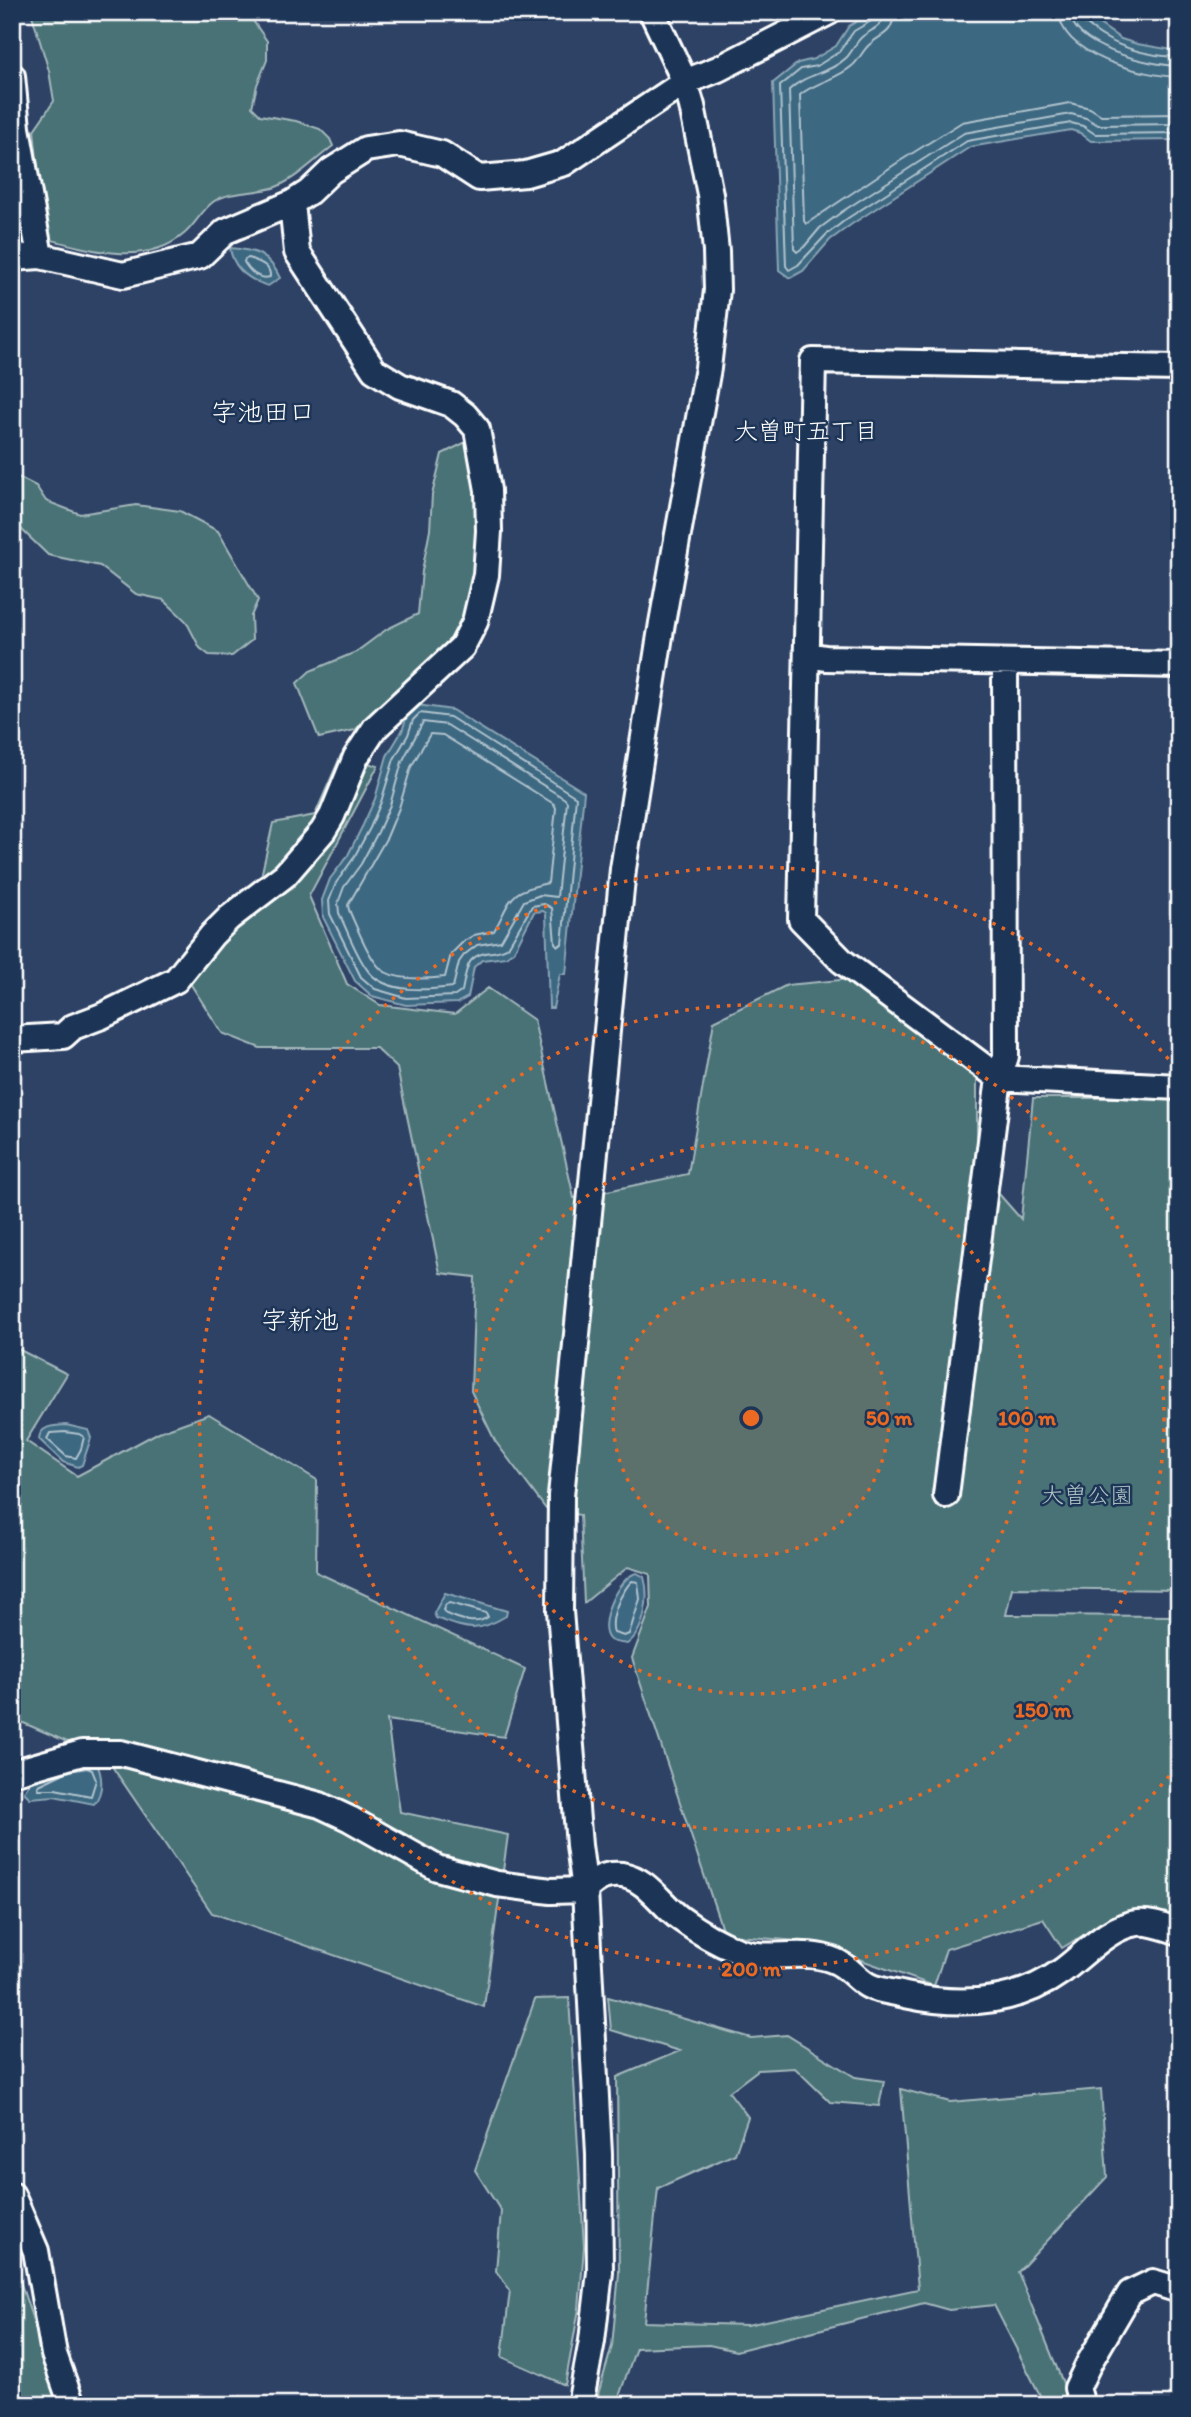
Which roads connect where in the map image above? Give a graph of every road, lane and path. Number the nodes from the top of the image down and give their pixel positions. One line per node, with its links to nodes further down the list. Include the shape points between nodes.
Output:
1 (652, 12): 4 (street)
2 (829, 12): 4 (street)
3 (12, 76): 6 (street)
4 (685, 82): 5 (street, via 564,163 526,174 480,178 442,154 399,144 366,149); 17 (street, via 710,194 717,290 708,368 623,869 561,1496 560,1612)
5 (292, 203): 6 (street, via 226,231 200,256 123,275); 12 (street, via 298,252 373,370 400,386 451,404 477,429 488,490 489,531 486,575 475,622 462,647 374,728 318,838 285,875 212,935 176,980 73,1027 63,1036)
6 (40, 256): 7 (street)
7 (12, 258)
8 (1179, 368): 9 (street, via 813,361)
9 (807, 655): 10 (street); 13 (street, via 801,919 842,961)
10 (1005, 663): 11 (street); 13 (street, via 1006,1056)
11 (1179, 665)
12 (12, 1039)
13 (999, 1079): 14 (street); 15 (street)
14 (1179, 1087)
15 (946, 1495)
16 (12, 1773): 17 (street, via 82,1753 121,1753 320,1805 437,1868 496,1884)
17 (585, 1890): 18 (street, via 596,1879 624,1875 643,1884 680,1918 737,1951 798,1953 836,1961 869,1986 933,2001 986,2002 1034,1987 1119,1929 1138,1923); 22 (street, via 600,2261)
18 (1179, 1932)
19 (12, 2195): 21 (street, via 36,2251 54,2354)
20 (1179, 2290): 23 (street, via 1153,2282 1130,2293 1077,2388)
21 (72, 2405)
22 (580, 2405)
23 (1082, 2405)

